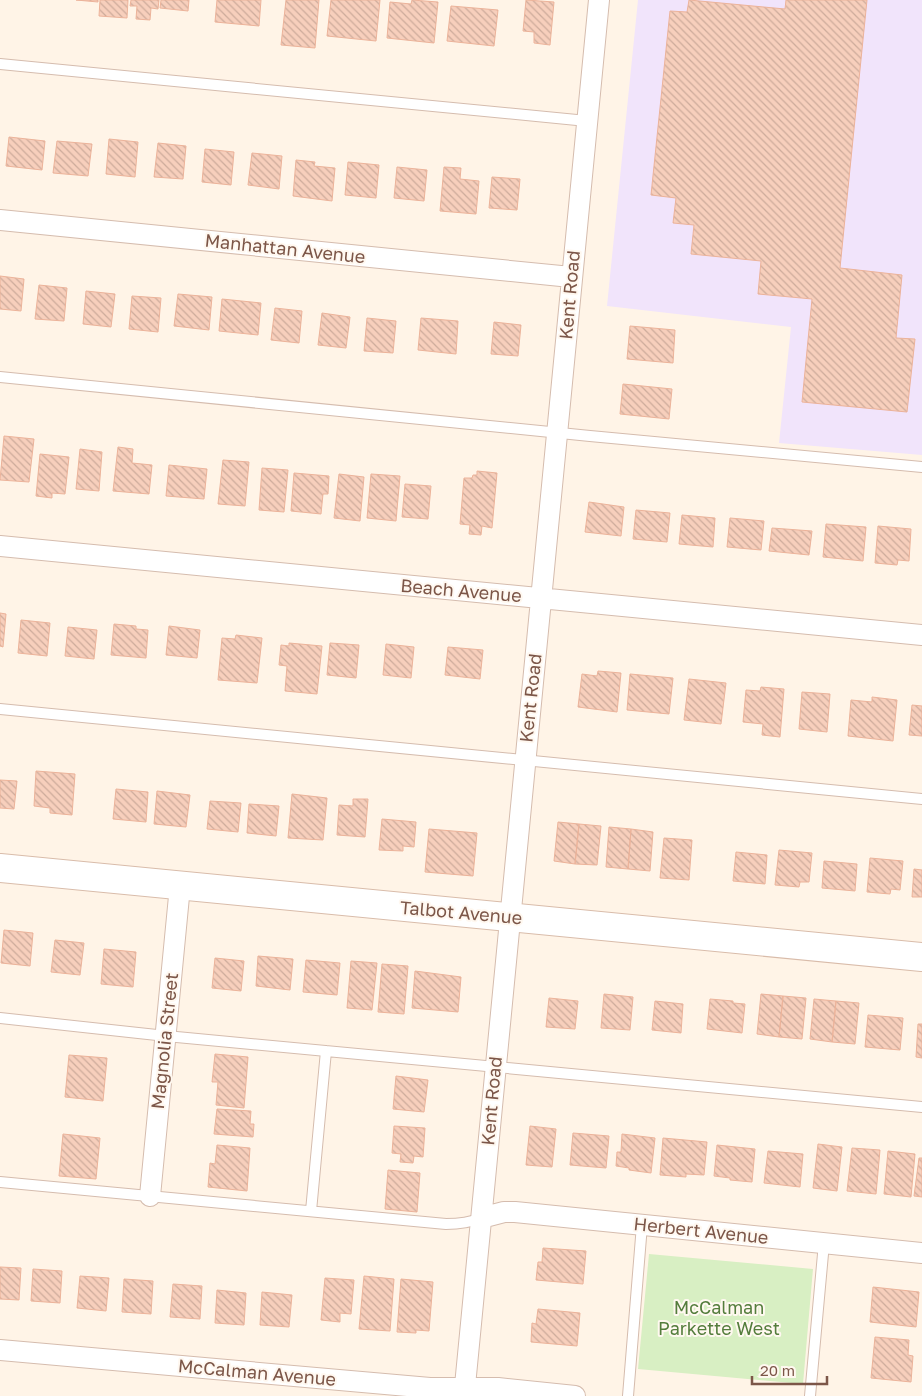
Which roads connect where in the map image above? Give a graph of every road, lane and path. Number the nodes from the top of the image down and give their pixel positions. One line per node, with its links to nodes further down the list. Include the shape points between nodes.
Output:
1 (599, 0): 3 (street, Kent Road)
2 (0, 64): 3 (lane)
3 (587, 121): 5 (street, Kent Road)
4 (0, 220): 5 (street, Manhattan Avenue)
5 (571, 277): 7 (street, Kent Road)
6 (0, 378): 7 (lane)
7 (558, 433): 8 (lane); 10 (street, Kent Road)
8 (922, 467)
9 (0, 546): 10 (street, Beach Avenue)
10 (541, 598): 11 (street, Beach Avenue); 13 (street, Kent Road)
11 (922, 635)
12 (0, 709): 13 (lane)
13 (525, 761): 14 (lane); 17 (street, Kent Road)
14 (922, 799)
15 (0, 868): 16 (street, Talbot Avenue)
16 (180, 886): 17 (street, Talbot Avenue); 20 (street, Magnolia Street)
17 (510, 917): 18 (street, Talbot Avenue); 22 (street, Kent Road)
18 (922, 957)
19 (0, 1018): 20 (lane)
20 (166, 1036): 21 (lane); 25 (street, Magnolia Street)
21 (326, 1051): 22 (lane); 26 (lane)
22 (496, 1066): 23 (lane); 27 (street, Kent Road)
23 (922, 1107)
24 (0, 1182): 25 (lane)
25 (150, 1196): 26 (lane)
26 (311, 1212): 27 (lane, via 458,1224)
27 (481, 1218): 28 (street, Herbert Avenue, via 515,1212); 32 (street, Kent Road)
28 (642, 1225): 29 (street, Herbert Avenue); 34 (lane)
29 (824, 1243): 30 (street, Herbert Avenue); 35 (lane)
30 (922, 1253)
31 (0, 1350): 32 (street, McCalman Avenue)
32 (464, 1392): 33 (street, McCalman Avenue, via 498,1388)
33 (575, 1396)
34 (628, 1396)
35 (810, 1396)

